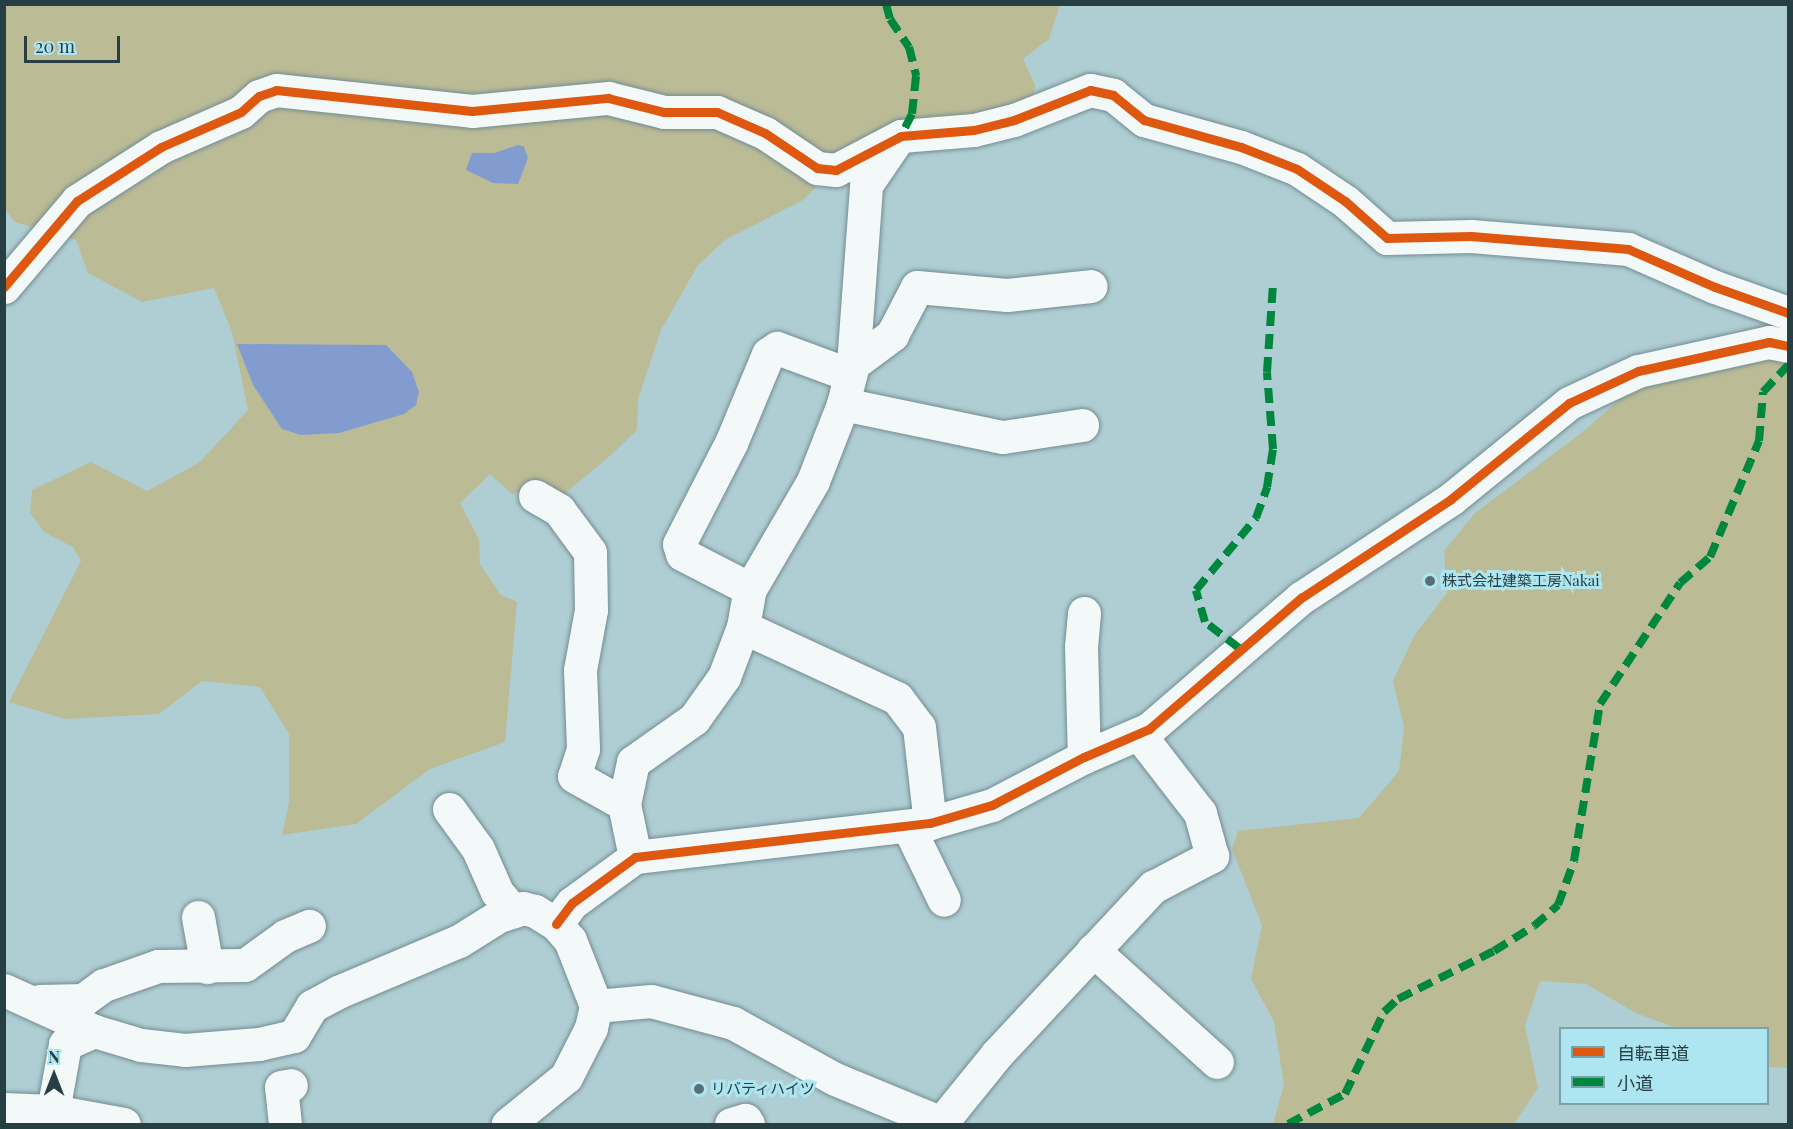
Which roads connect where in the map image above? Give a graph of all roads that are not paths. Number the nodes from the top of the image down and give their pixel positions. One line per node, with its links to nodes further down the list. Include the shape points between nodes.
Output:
1 (901, 136): 3 (street, via 836,170 817,168 765,134 717,112 664,112 608,98 472,111 276,90 260,96 240,112 161,147 77,201); 4 (street, via 974,130 1014,120 1090,90 1113,95 1144,120 1241,147 1297,169 1345,201 1387,237 1471,236 1628,249); 6 (street, via 866,185)
2 (1091, 286): 6 (street, via 1007,295 917,287 892,335)
3 (4, 287)
4 (1788, 313)
5 (1788, 346): 12 (street, via 1769,342 1648,368 1602,385 1569,404 1451,499 1301,598)
6 (849, 381): 7 (street, via 1003,436); 9 (street, via 813,481); 9 (street, via 777,348 768,354 732,443 679,544 682,554)
7 (1082, 425)
8 (535, 496): 14 (street, via 559,510 590,552 591,610 580,670 583,749 574,776)
9 (750, 589): 11 (street)
10 (1084, 613): 13 (street)
11 (742, 627): 14 (street, via 724,677 694,719 633,762); 16 (street, via 897,698 919,727)
12 (1139, 734): 13 (street); 23 (street, via 1200,813 1212,856 1153,887)
13 (1084, 757): 16 (street, via 992,805)
14 (624, 804): 17 (street)
15 (448, 809): 19 (street, via 478,849 497,892)
16 (919, 825): 17 (street); 18 (street)
17 (635, 857): 21 (street, via 572,903)
18 (944, 900)
19 (513, 911): 21 (street, via 535,911); 27 (street, via 459,941 312,1006 294,1036 260,1044 185,1050 141,1045)
20 (198, 917): 24 (street)
21 (556, 924): 26 (street, via 570,940)
22 (309, 926): 24 (street, via 285,936 245,965)
23 (1093, 950): 28 (street); 33 (street, via 997,1054)
24 (207, 967): 25 (street, via 158,966 104,986 83,1000 62,1004)
25 (15, 995): 27 (street)
26 (596, 1006): 32 (street, via 591,1028); 33 (street, via 651,1002 733,1023)
27 (94, 1031): 31 (street, via 65,1044)
28 (1217, 1062)
29 (291, 1085): 35 (street, via 281,1087)
30 (4, 1109): 31 (street)
31 (53, 1111): 34 (street)
32 (543, 1114): 36 (street)
33 (923, 1121)
34 (124, 1125)
35 (285, 1125)
36 (508, 1125)
37 (731, 1125): 38 (street, via 745,1120)
38 (748, 1125)

